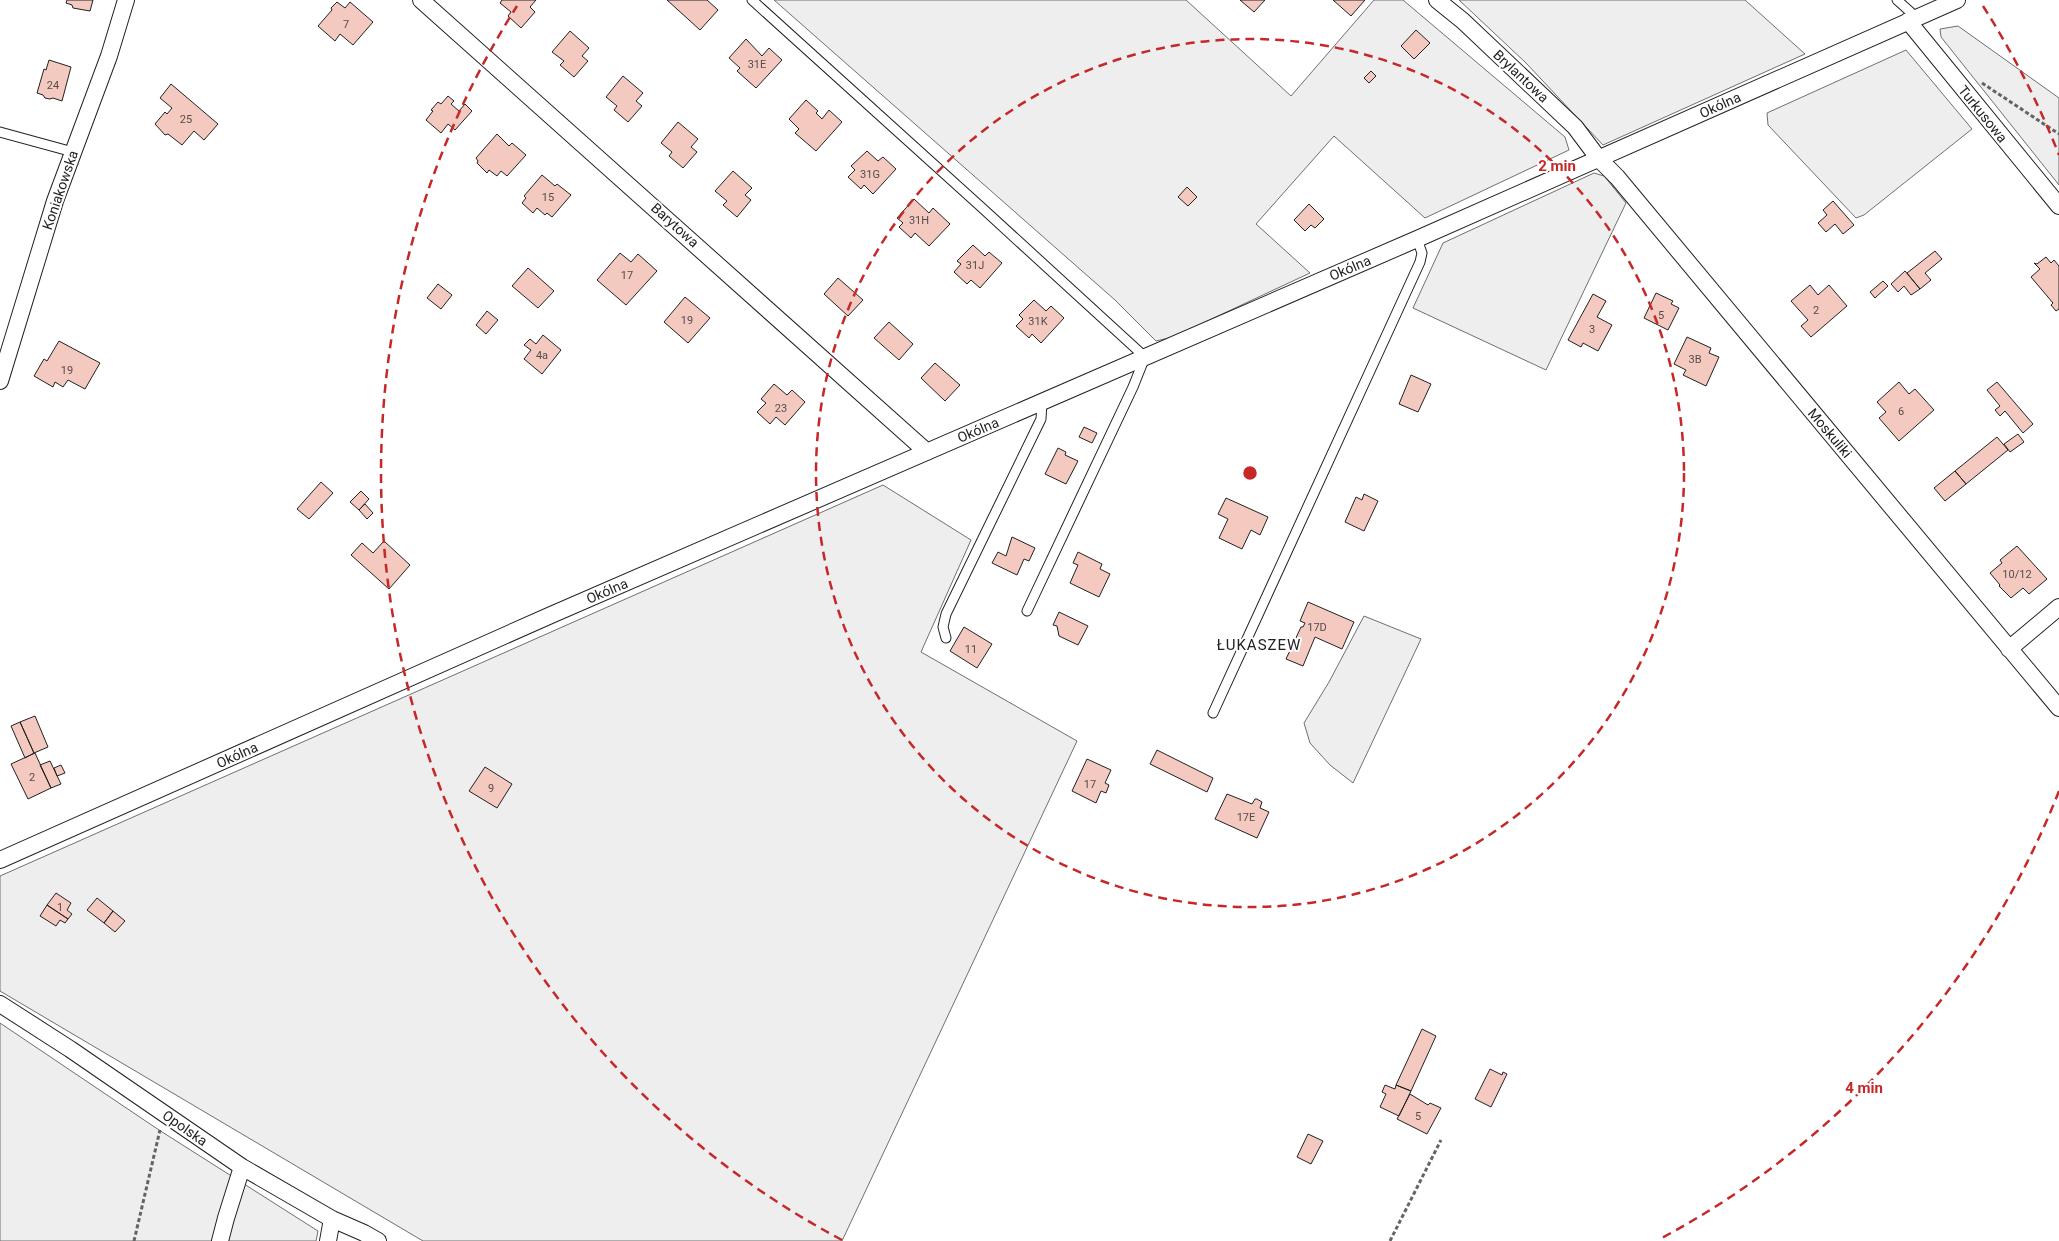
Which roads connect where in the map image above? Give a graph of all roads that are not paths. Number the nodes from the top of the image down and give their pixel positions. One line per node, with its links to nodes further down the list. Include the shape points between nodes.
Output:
1 (126, 0): 9 (street, Koniakowska)
2 (421, 0): 16 (street, Barytowa)
3 (752, 0): 13 (lane)
4 (1437, 0): 10 (street, Brylantowa, via 1575,127)
5 (1897, 0): 7 (lane)
6 (1957, 0): 7 (street, Okólna)
7 (1912, 19): 10 (street, Okólna); 11 (street, Turkusowa)
8 (0, 132): 9 (lane)
9 (73, 152): 14 (street, Koniakowska)
10 (1599, 159): 12 (street, Okólna); 20 (street, Moskuliki)
11 (2059, 206)
12 (1418, 239): 13 (street, Okólna); 22 (lane, via 1422,253 1420,262)
13 (1145, 357): 15 (street, Okólna); 18 (lane)
14 (0, 381)
15 (1042, 402): 16 (street, Okólna); 19 (lane, via 1042,420 946,614 943,627)
16 (928, 452): 23 (street, Okólna)
17 (2059, 607): 20 (street)
18 (1027, 611)
19 (946, 638)
20 (2009, 649): 21 (street, Moskuliki)
21 (2059, 708)
22 (1213, 713)
23 (0, 860)
24 (0, 1004): 25 (street, Opolska)
25 (242, 1167): 26 (street, Opolska); 27 (street)
26 (332, 1218): 28 (street); 29 (street, Opolska)
27 (220, 1241)
28 (328, 1241)
29 (378, 1241)

